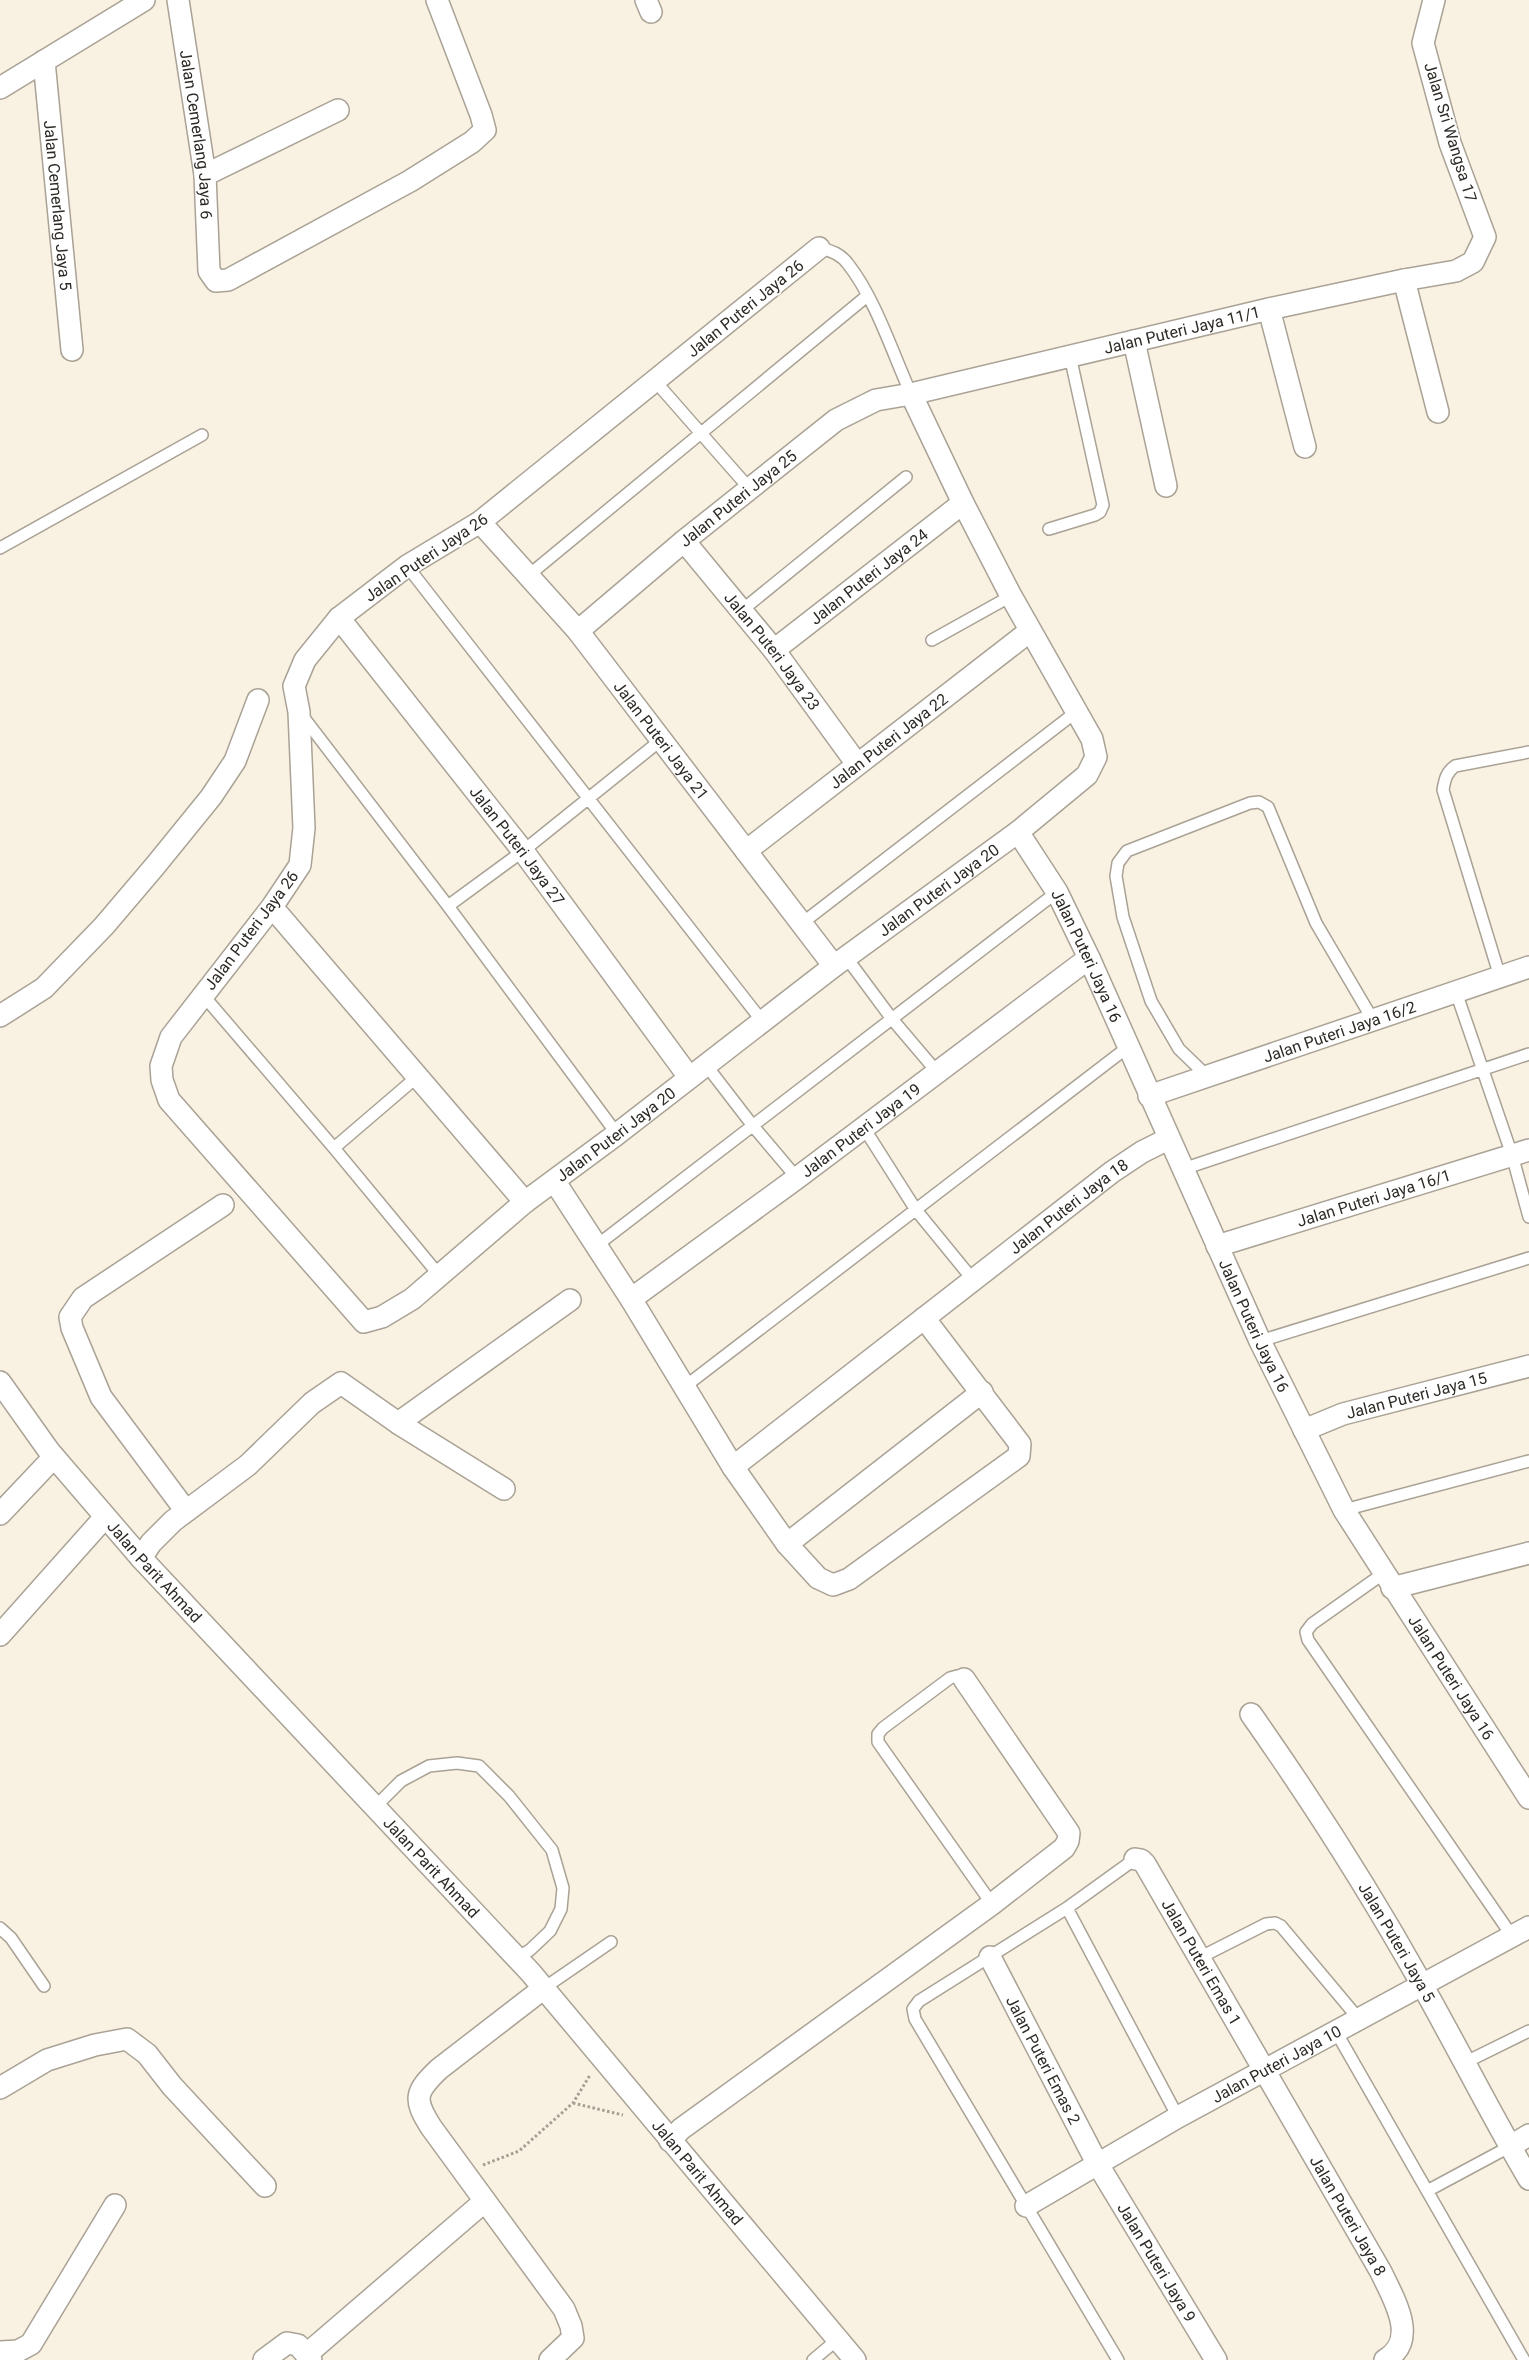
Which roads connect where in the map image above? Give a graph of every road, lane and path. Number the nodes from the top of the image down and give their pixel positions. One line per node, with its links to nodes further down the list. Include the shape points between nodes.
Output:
1 (144, 0): 5 (street)
2 (178, 0): 8 (street, Jalan Cemerlang Jaya 6)
3 (437, 0): 8 (street, Jalan Cemerlang Jaya 6, via 485,130 472,142 410,181 228,280 216,281 209,271)
4 (1434, 0): 10 (street, Jalan Sri Wangsa 17, via 1423,43 1450,143 1485,237)
5 (44, 61): 6 (street); 15 (street, Jalan Cemerlang Jaya 5)
6 (0, 88)
7 (338, 110): 8 (street)
8 (205, 176)
9 (818, 248): 12 (lane, via 832,250 848,263); 17 (street, Jalan Puteri Jaya 26)
10 (1464, 266): 11 (street, Jalan Puteri Jaya 11/1)
11 (1404, 280): 13 (street, Jalan Puteri Jaya 11/1); 19 (street)
12 (868, 296): 18 (lane); 20 (lane)
13 (1269, 309): 14 (street, Jalan Puteri Jaya 11/1); 22 (street)
14 (1134, 341): 16 (street, Jalan Puteri Jaya 11/1); 24 (street)
15 (72, 350)
16 (1070, 356): 18 (street, Jalan Puteri Jaya 11/1); 28 (lane, via 1103,505 1094,515)
17 (655, 381): 20 (lane); 27 (street, Jalan Puteri Jaya 26)
18 (911, 394): 25 (street, Jalan Puteri Jaya 25, via 876,400 836,420); 26 (street)
19 (1438, 412)
20 (702, 434): 25 (lane); 32 (lane)
21 (202, 435): 30 (lane)
22 (1305, 447)
23 (906, 477): 34 (lane)
24 (1166, 486)
25 (749, 488): 29 (street, Jalan Puteri Jaya 25)
26 (963, 503): 33 (street); 39 (street, Jalan Puteri Jaya 24)
27 (480, 522): 31 (street, Jalan Puteri Jaya 26); 32 (street, Jalan Puteri Jaya 21)
28 (1049, 529)
29 (684, 541): 34 (street, Jalan Puteri Jaya 23); 36 (street, Jalan Puteri Jaya 25)
30 (0, 548)
31 (407, 566): 35 (street, Jalan Puteri Jaya 26); 46 (lane)
32 (529, 575): 36 (street, Jalan Puteri Jaya 21)
33 (1011, 596): 37 (street); 38 (lane)
34 (741, 611): 39 (street, Jalan Puteri Jaya 23)
35 (339, 618): 41 (street, Jalan Puteri Jaya 26, via 305,660 294,686); 48 (street, Jalan Puteri Jaya 27)
36 (578, 631): 43 (street, Jalan Puteri Jaya 21)
37 (1030, 631): 42 (street); 45 (street, Jalan Puteri Jaya 22)
38 (932, 640)
39 (774, 650): 45 (street, Jalan Puteri Jaya 23)
40 (258, 700): 60 (street, via 235,761 211,797 155,866 104,926 44,988)
41 (299, 712): 51 (lane); 52 (street, Jalan Puteri Jaya 26, via 304,828 300,865)
42 (1076, 712): 47 (street, Jalan Puteri Jaya 20, via 1092,739 1096,757 1086,775); 53 (lane)
43 (661, 740): 46 (lane); 49 (street, Jalan Puteri Jaya 21)
44 (1529, 752): 57 (lane, via 1455,766 1444,779 1443,790)
45 (857, 764): 49 (street, Jalan Puteri Jaya 22)
46 (589, 798): 48 (lane); 63 (lane)
47 (1018, 832): 50 (street, Jalan Puteri Jaya 16); 55 (street, Jalan Puteri Jaya 20)
48 (523, 851): 51 (lane); 67 (street, Jalan Puteri Jaya 27)
49 (746, 851): 53 (street, Jalan Puteri Jaya 21)
50 (1057, 892): 54 (street, Jalan Puteri Jaya 16); 61 (lane)
51 (448, 906): 75 (lane)
52 (272, 907): 59 (street, Jalan Puteri Jaya 26); 70 (street)
53 (801, 924): 55 (street, Jalan Puteri Jaya 21)
54 (1089, 958): 64 (street, Jalan Puteri Jaya 16); 68 (street, Jalan Puteri Jaya 19)
55 (840, 962): 61 (lane); 63 (street, Jalan Puteri Jaya 20)
56 (1529, 967): 57 (street, Jalan Puteri Jaya 16/2)
57 (1500, 977): 58 (street, Jalan Puteri Jaya 16/2)
58 (1456, 992): 62 (street, Jalan Puteri Jaya 16/2); 66 (lane)
59 (203, 995): 72 (street, Jalan Puteri Jaya 26, via 171,1038 166,1052 162,1080); 77 (lane)
60 (0, 1016)
61 (892, 1019): 68 (lane); 73 (lane)
62 (1372, 1020): 69 (street, Jalan Puteri Jaya 16/2); 69 (lane, via 1316,923 1268,807 1259,802 1250,803 1127,851 1118,863 1116,876 1123,917 1151,1001 1180,1048)
63 (762, 1021): 67 (street, Jalan Puteri Jaya 20)
64 (1128, 1047): 71 (street, Jalan Puteri Jaya 16); 84 (lane)
65 (1529, 1054): 66 (lane)
66 (1482, 1069): 78 (lane); 79 (lane)
67 (698, 1071): 73 (lane); 75 (street, Jalan Puteri Jaya 20)
68 (937, 1072): 74 (street, Jalan Puteri Jaya 19)
69 (1206, 1075): 71 (street, Jalan Puteri Jaya 16/2)
70 (418, 1076): 77 (lane); 82 (street)
71 (1149, 1096): 76 (street, Jalan Puteri Jaya 16)
72 (169, 1100): 89 (street, Jalan Puteri Jaya 20, via 364,1322 382,1317 405,1303)
73 (753, 1126): 80 (lane); 86 (lane)
74 (864, 1128): 80 (street, Jalan Puteri Jaya 19); 84 (lane)
75 (617, 1134): 81 (street, Jalan Puteri Jaya 20)
76 (1168, 1139): 79 (street, Jalan Puteri Jaya 16); 90 (street, Jalan Puteri Jaya 18, via 1112,1172)
77 (334, 1148): 89 (lane)
78 (1521, 1152): 85 (lane); 87 (street, Jalan Puteri Jaya 16/1)
79 (1183, 1169): 87 (street, Jalan Puteri Jaya 16)
80 (797, 1178): 91 (street, Jalan Puteri Jaya 19)
81 (555, 1182): 82 (street, Jalan Puteri Jaya 20); 86 (street)
82 (525, 1202): 89 (street, Jalan Puteri Jaya 20)
83 (223, 1206): 107 (street, via 83,1298 70,1317 101,1397)
84 (916, 1210): 90 (lane); 97 (lane)
85 (1529, 1217)
86 (596, 1246): 91 (street)
87 (1217, 1246): 94 (street, Jalan Puteri Jaya 16)
88 (1529, 1258): 94 (lane)
89 (439, 1275)
90 (974, 1281): 93 (street, Jalan Puteri Jaya 18)
91 (630, 1299): 97 (street)
92 (570, 1300): 99 (street)
93 (924, 1318): 98 (street); 103 (street, Jalan Puteri Jaya 18)
94 (1260, 1341): 100 (street, Jalan Puteri Jaya 16)
95 (1529, 1366): 100 (street, Jalan Puteri Jaya 15, via 1343,1414)
96 (0, 1382): 101 (street, Jalan Parit Ahmad)
97 (682, 1388): 103 (street)
98 (982, 1392): 109 (street); 109 (street, via 1020,1444 1019,1456 850,1579 833,1585 818,1578)
99 (398, 1423): 104 (street); 107 (street, via 341,1383 312,1404 248,1465)
100 (1304, 1430): 105 (street, Jalan Puteri Jaya 16)
101 (54, 1457): 106 (street); 108 (street, Jalan Parit Ahmad)
102 (1529, 1461): 105 (lane)
103 (733, 1467): 109 (street)
104 (504, 1489)
105 (1344, 1510): 112 (street, Jalan Puteri Jaya 16)
106 (0, 1514)
107 (179, 1516): 110 (street)
108 (105, 1517): 110 (street, Jalan Parit Ahmad); 113 (street)
109 (787, 1544)
110 (146, 1551): 117 (street, Jalan Parit Ahmad)
111 (1529, 1552): 112 (street)
112 (1388, 1581): 116 (street, Jalan Puteri Jaya 16); 122 (lane, via 1312,1624 1306,1632 1308,1640)
113 (0, 1635)
114 (964, 1679): 119 (street, via 1069,1833 1064,1848); 119 (lane, via 950,1678 883,1728 878,1734 878,1742)
115 (1250, 1714): 128 (street, Jalan Puteri Jaya 5, via 1367,1889)
116 (1529, 1798)
117 (378, 1803): 124 (street, Jalan Parit Ahmad); 124 (lane, via 401,1781 428,1766 457,1763 479,1766 509,1796 552,1850 564,1888 562,1909 550,1931)
118 (1134, 1859): 120 (lane); 126 (street, Jalan Puteri Emas 1, via 1146,1864)
119 (992, 1904): 140 (street)
120 (1067, 1908): 125 (lane); 138 (lane)
121 (0, 1928): 129 (lane)
122 (1520, 1931): 128 (street, Jalan Puteri Jaya 10)
123 (611, 1942): 127 (lane)
124 (524, 1954): 127 (street, Jalan Parit Ahmad)
125 (990, 1957): 143 (street, Jalan Puteri Emas 2); 150 (lane, via 920,2002 913,2010)
126 (1200, 1958): 130 (lane, via 1266,1924 1274,1923 1281,1926); 135 (street, Jalan Puteri Emas 1)
127 (550, 1983): 133 (street, Jalan Parit Ahmad); 144 (street, via 439,2069 420,2092 418,2101 422,2113)
128 (1422, 1984): 130 (street, Jalan Puteri Jaya 10); 134 (street, Jalan Puteri Jaya 5)
129 (44, 1986)
130 (1358, 2018): 131 (street, Jalan Puteri Jaya 10)
131 (1335, 2030): 135 (street, Jalan Puteri Jaya 10); 147 (lane)
132 (1529, 2032): 134 (lane)
133 (594, 2047): 137 (path, via 590,2077); 139 (street, Jalan Parit Ahmad)
134 (1464, 2063): 142 (street, Jalan Puteri Jaya 5)
135 (1266, 2071): 138 (street, Jalan Puteri Jaya 10); 160 (street, Jalan Puteri Jaya 8, via 1381,2272 1402,2318 1402,2340)
136 (0, 2088): 146 (street, via 47,2060 127,2039 147,2054 172,2086)
137 (573, 2103): 139 (path); 144 (path, via 518,2150 482,2165)
138 (1178, 2117): 143 (street, Jalan Puteri Jaya 10)
139 (655, 2122): 140 (street, Jalan Parit Ahmad)
140 (676, 2135): 151 (street, Jalan Parit Ahmad)
141 (1529, 2135): 142 (street)
142 (1509, 2146): 145 (street, Jalan Puteri Jaya 5); 147 (lane)
143 (1097, 2163): 150 (street, Jalan Puteri Jaya 10); 159 (street, Jalan Puteri Jaya 9)
144 (460, 2166): 148 (street)
145 (1529, 2180)
146 (265, 2186)
147 (1427, 2191): 161 (lane)
148 (485, 2202): 153 (street); 155 (street, via 564,2309 573,2338)
149 (115, 2205): 152 (street, via 32,2344 18,2351)
150 (1026, 2206): 158 (lane)
151 (838, 2339): 156 (lane); 157 (street, Jalan Parit Ahmad)
152 (0, 2352)
153 (309, 2357): 154 (street, via 298,2345 286,2343)
154 (264, 2360)
155 (550, 2360)
156 (812, 2360)
157 (855, 2360)
158 (1118, 2360)
159 (1216, 2360)
160 (1385, 2360)
161 (1524, 2360)

